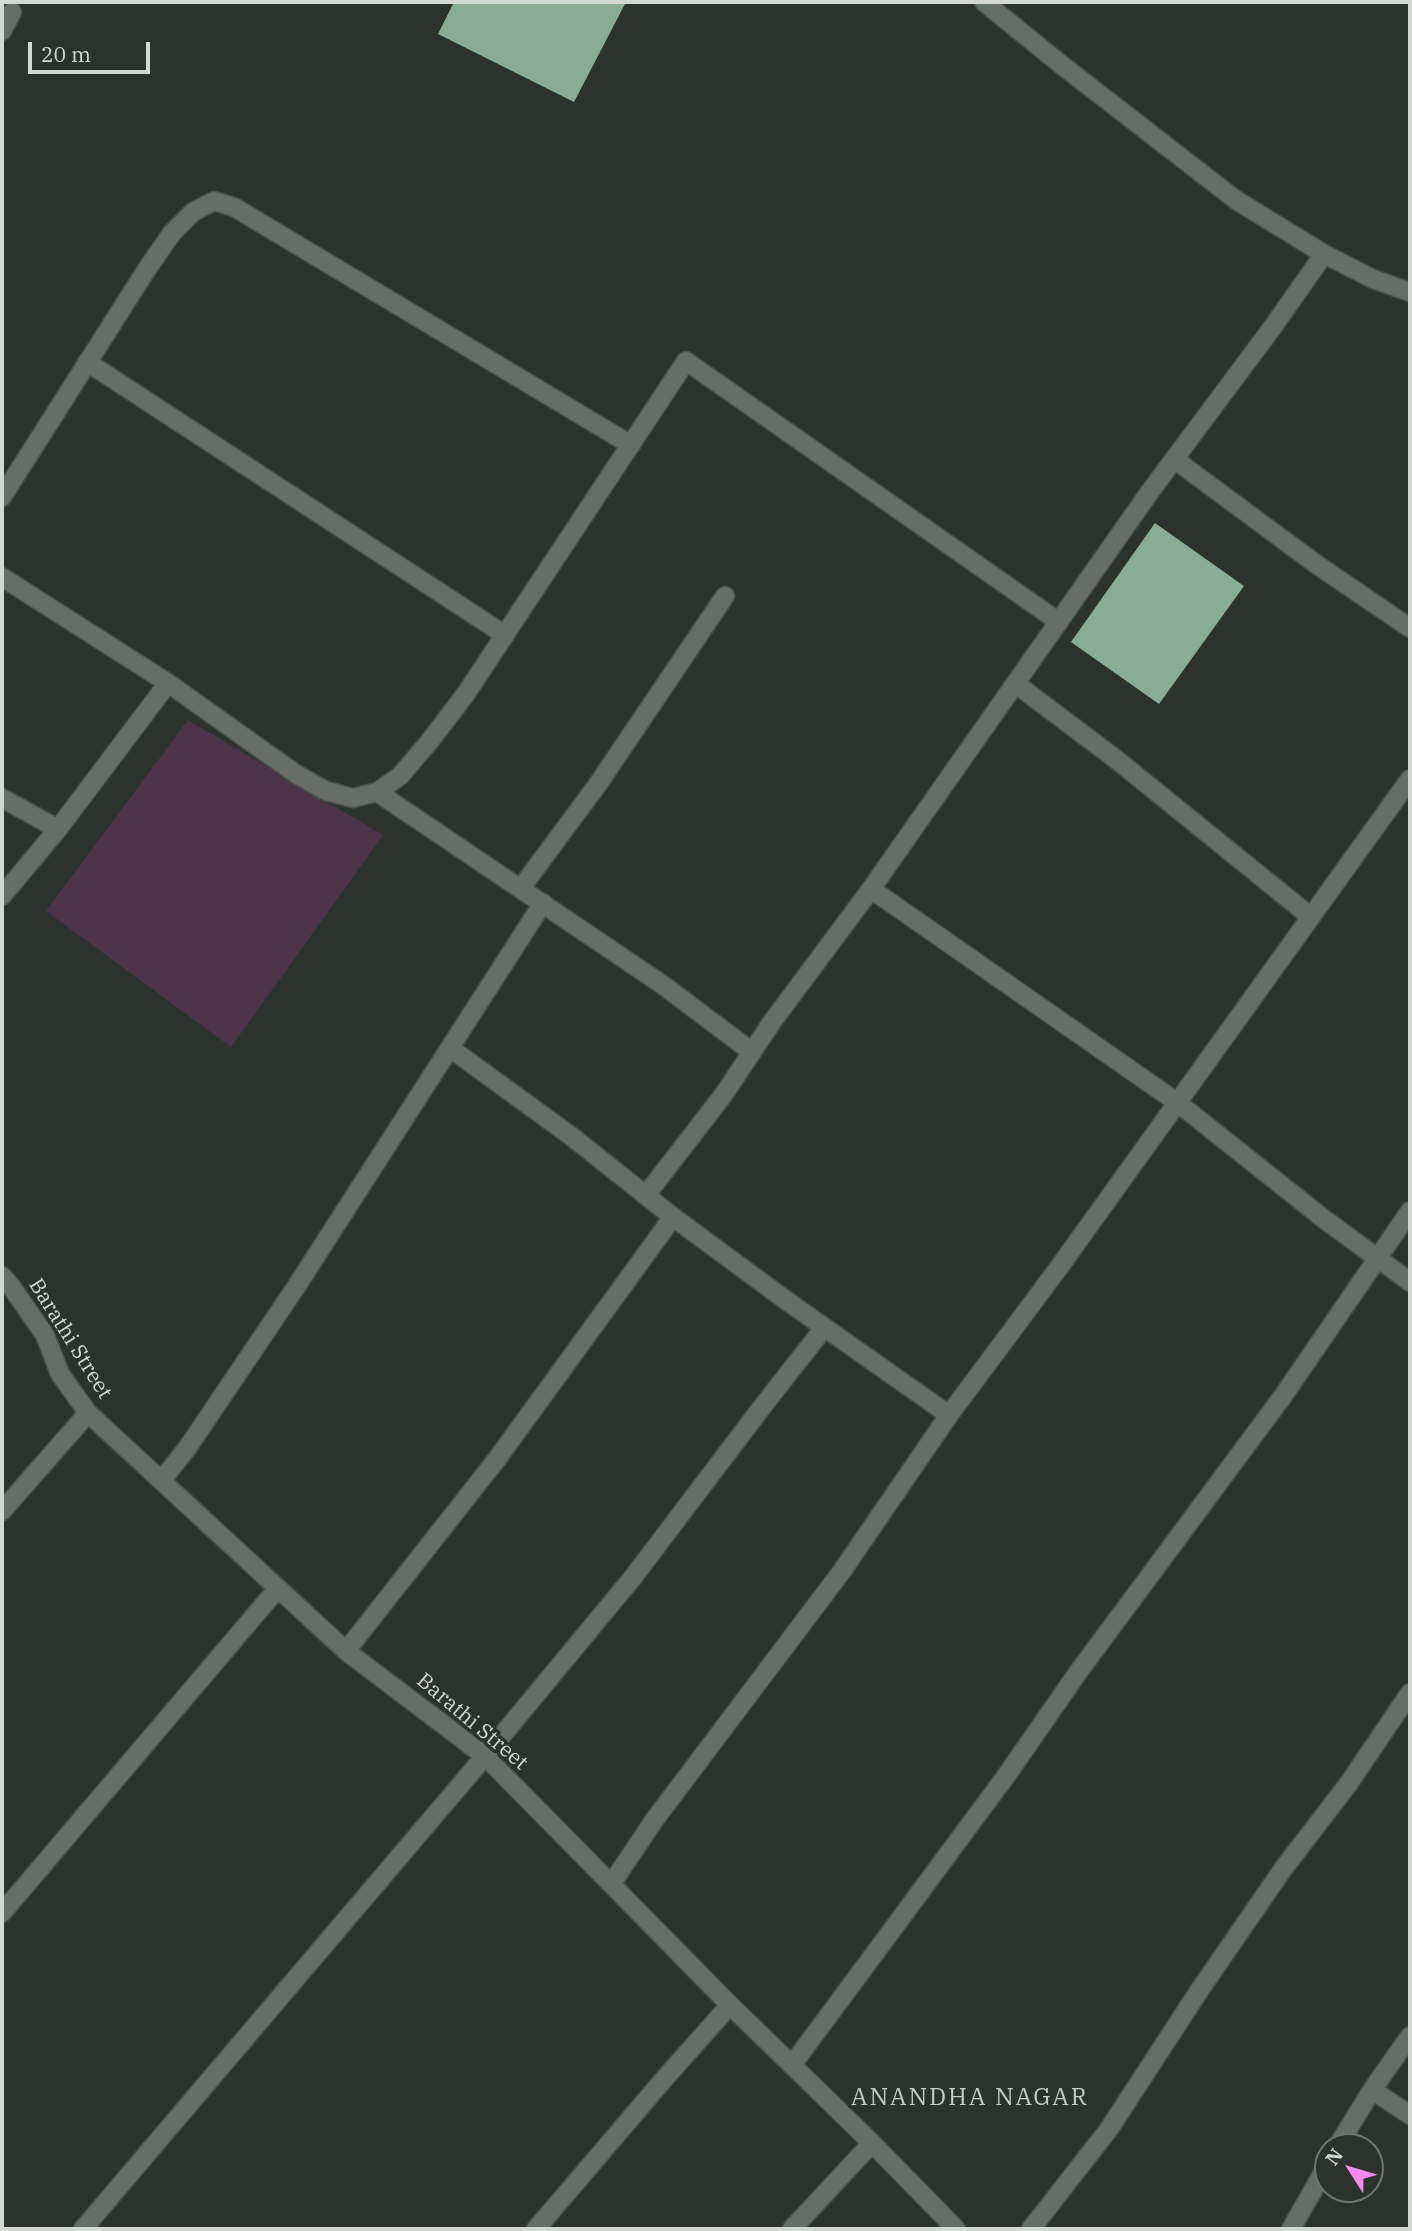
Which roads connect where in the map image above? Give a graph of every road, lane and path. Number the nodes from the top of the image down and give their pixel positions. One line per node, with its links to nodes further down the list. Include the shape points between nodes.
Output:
1 (984, 2): 4 (street, via 1236,200)
2 (12, 12): 3 (street)
3 (2, 31)
4 (1324, 254): 5 (street); 8 (street)
5 (1410, 292)
6 (88, 362): 7 (street, via 172,233 193,212 214,201 234,207); 9 (street); 14 (street)
7 (631, 445): 12 (street, via 686,361); 14 (street)
8 (1174, 459): 12 (street); 13 (street)
9 (2, 497)
10 (2, 577): 15 (street)
11 (725, 596): 21 (street, via 598,784)
12 (1059, 622): 16 (street)
13 (1410, 628)
14 (505, 635): 18 (street, via 429,742 400,776)
15 (168, 684): 18 (street, via 326,791 353,797); 20 (street)
16 (1016, 684): 22 (street); 25 (street)
17 (1410, 779): 25 (street)
18 (377, 792): 21 (street)
19 (2, 798): 20 (street)
20 (58, 829): 23 (street)
21 (521, 888): 24 (street)
22 (871, 890): 27 (street); 28 (street)
23 (2, 896)
24 (543, 903): 26 (street); 27 (street)
25 (1311, 917): 28 (street)
26 (450, 1048): 29 (street); 38 (street, via 233,1381)
27 (752, 1052): 29 (street)
28 (1178, 1103): 32 (street); 37 (street)
29 (646, 1195): 31 (street)
30 (1410, 1211): 32 (street)
31 (673, 1217): 35 (street); 41 (street, via 497,1459)
32 (1376, 1258): 34 (street); 48 (street, via 1283,1396)
33 (2, 1276): 36 (street, Barathi Street, via 45,1335 60,1374)
34 (1410, 1282)
35 (824, 1328): 37 (street); 43 (street, via 634,1576)
36 (88, 1413): 38 (street, Barathi Street); 39 (street)
37 (949, 1415): 44 (street, via 842,1571)
38 (162, 1480): 40 (street, Barathi Street)
39 (2, 1511)
40 (278, 1588): 41 (street, Barathi Street); 45 (street)
41 (346, 1651): 43 (street, Barathi Street)
42 (1410, 1693): 58 (street, via 1268,1891 1109,2129)
43 (485, 1756): 44 (street, Barathi Street); 54 (street)
44 (612, 1883): 46 (street, Barathi Street)
45 (2, 1913)
46 (730, 2005): 48 (street, Barathi Street); 55 (street)
47 (1410, 2036): 49 (street)
48 (792, 2065): 52 (street, Barathi Street)
49 (1372, 2090): 50 (street); 51 (street)
50 (1410, 2115)
51 (1346, 2133)
52 (872, 2143): 56 (street); 57 (street, Barathi Street)
53 (1314, 2189): 59 (street)
54 (83, 2229)
55 (536, 2229)
56 (792, 2229)
57 (956, 2229)
58 (1031, 2229)
59 (1291, 2229)

